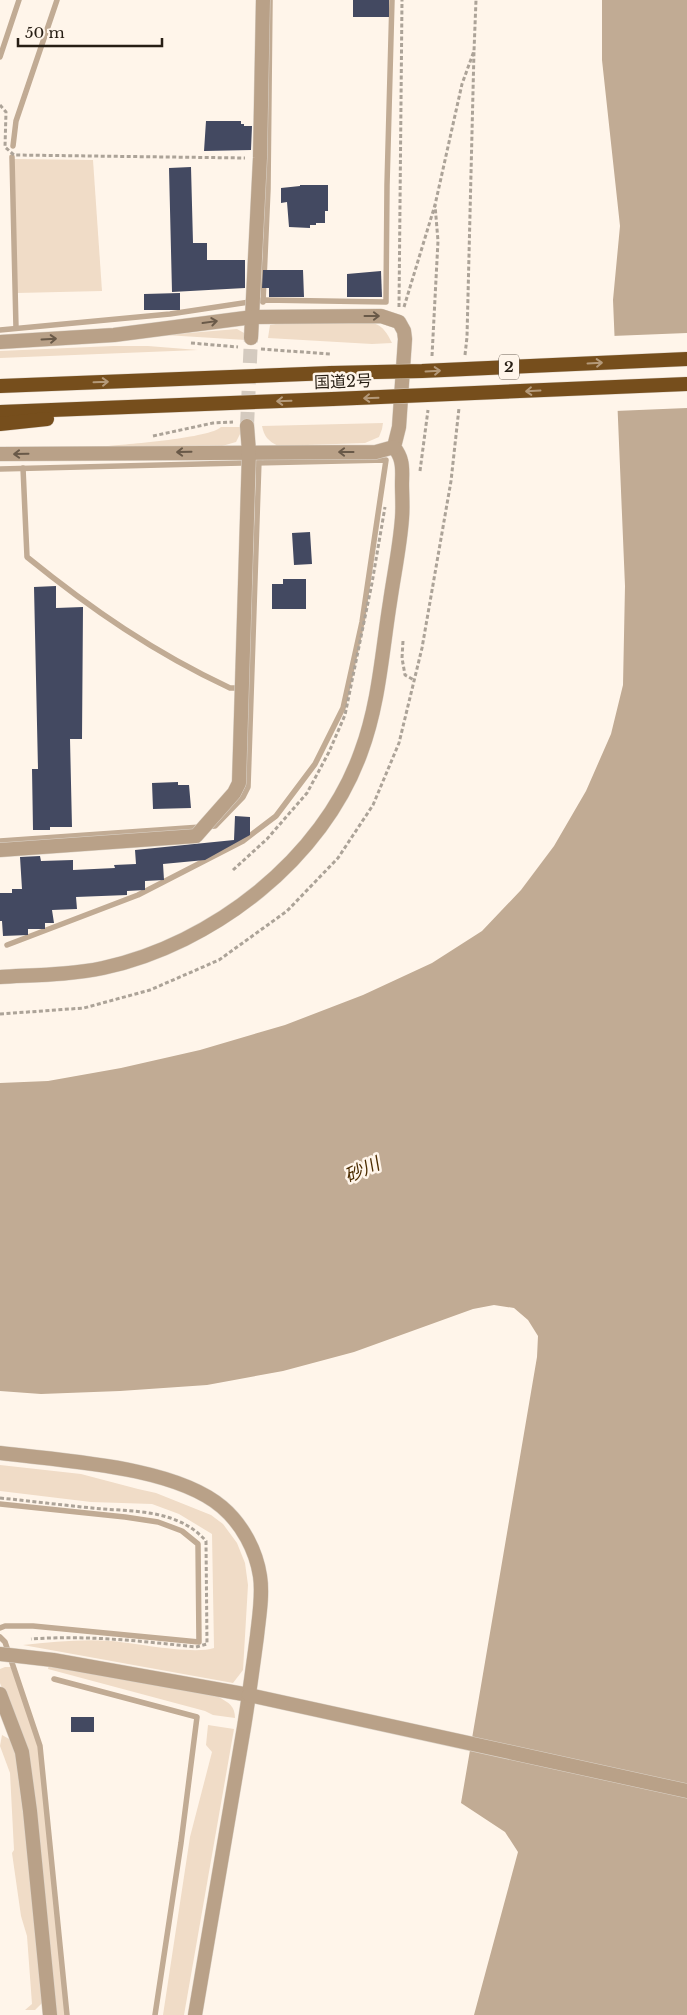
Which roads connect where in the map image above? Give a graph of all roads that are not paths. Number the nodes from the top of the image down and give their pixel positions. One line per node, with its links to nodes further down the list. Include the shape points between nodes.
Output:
1 (263, 0): 2 (street)
2 (253, 307): 3 (street, one-way to 2, via 114,335); 4 (street); 12 (street, one-way to 12, via 381,316 399,322 405,339 399,427)
3 (0, 342)
4 (250, 345)
5 (687, 358): 7 (highway, 国道2号 / 2, one-way to 5, bridge)
6 (687, 384): 8 (highway, 国道2号 / 2, one-way to 8, bridge)
7 (0, 386)
8 (187, 404): 9 (highway, 国道2号 / 2); 10 (highway)
9 (0, 412)
10 (0, 424)
11 (244, 424): 13 (street)
12 (394, 447): 13 (street, one-way to 13, via 376,452); 16 (street, via 401,459 402,518 375,710 361,754 323,823 295,858 263,888 194,936 104,968)
13 (249, 452): 14 (street, one-way to 14); 15 (street, via 239,783 196,836)
14 (0, 454)
15 (0, 850)
16 (0, 977)
17 (0, 1453): 20 (street, via 158,1477 196,1489 223,1508 241,1528 254,1551 261,1577)
18 (8, 1655): 20 (street, via 53,1660)
19 (0, 1694): 22 (street, via 22,1752)
20 (249, 1696): 21 (street); 23 (street)
21 (687, 1792)
22 (50, 2015)
23 (195, 2015)

